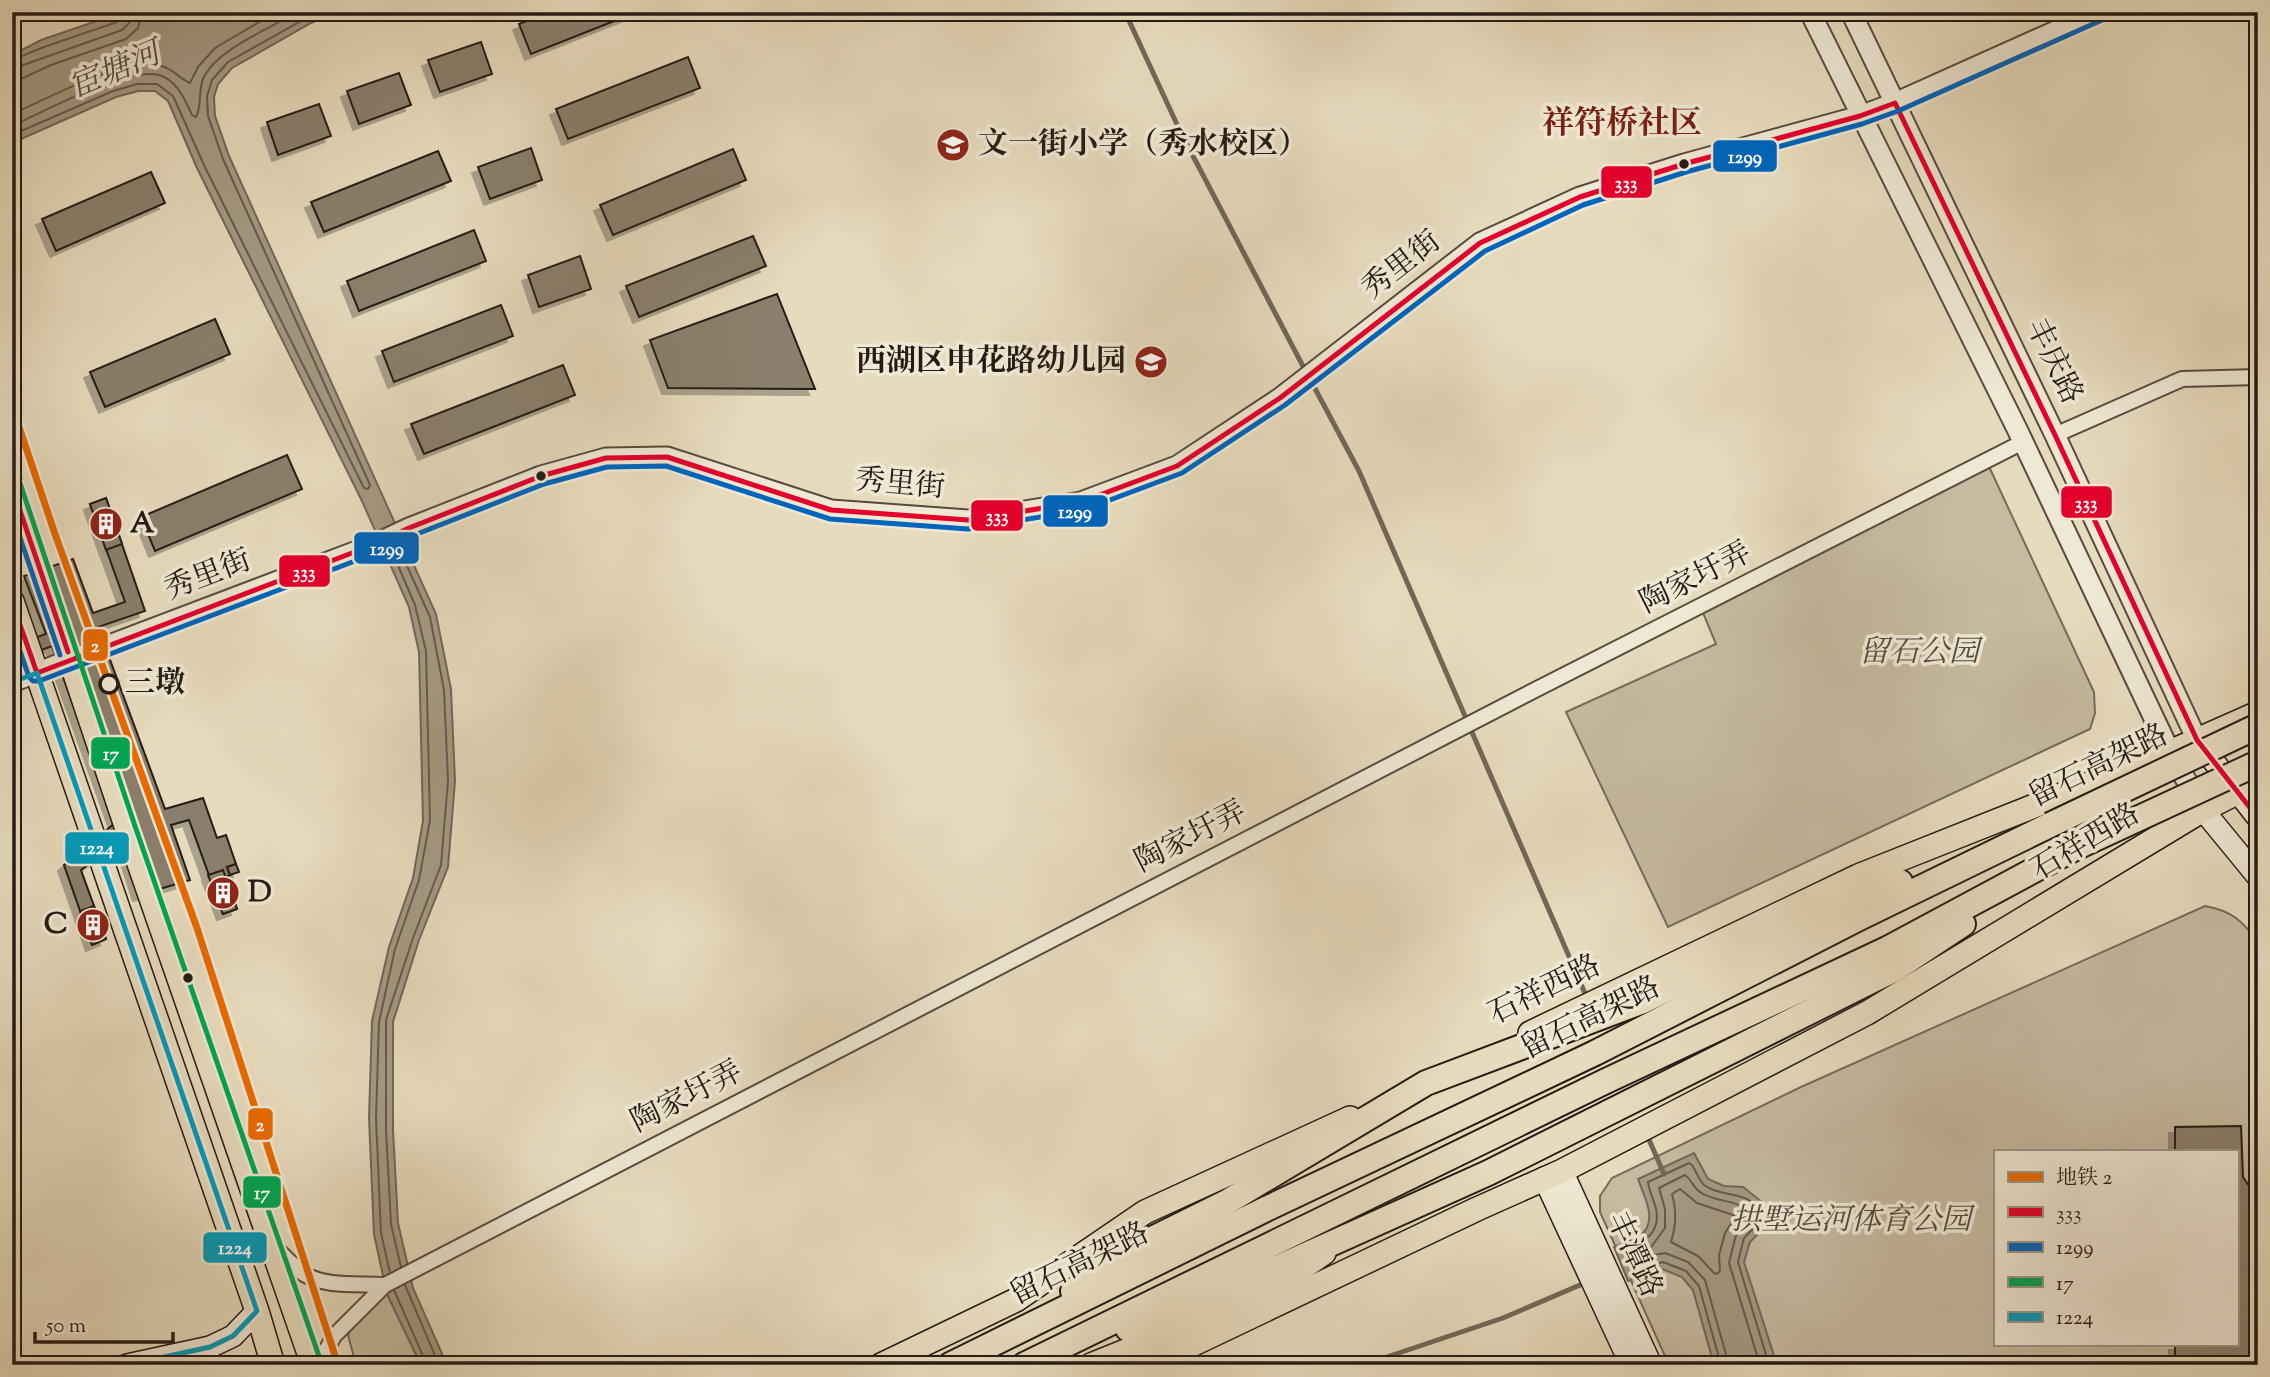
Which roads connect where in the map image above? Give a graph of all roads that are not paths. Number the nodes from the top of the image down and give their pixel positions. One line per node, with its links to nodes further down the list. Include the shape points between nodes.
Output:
1 (1810, 12): 5 (street, 丰庆路)
2 (1851, 12): 4 (street, 丰庆路)
3 (2098, 12): 4 (street, 秀里街)
4 (1895, 103): 5 (street, 秀里街); 7 (street, 丰庆路)
5 (1860, 116): 8 (street, 丰庆路); 11 (street, 秀里街, via 1580,197 1480,243 1280,398 1177,466 1081,502 968,520 831,510 667,457 606,458 541,476)
6 (2258, 377): 7 (street, via 2182,379)
7 (2055, 435): 16 (street, 丰庆路)
8 (2023, 442): 17 (street, 丰庆路); 32 (street, 陶家圩弄)
9 (12, 486): 11 (main road)
10 (12, 601): 12 (main road)
11 (71, 660): 12 (street, 秀里街); 31 (main road)
12 (37, 673): 13 (street, 秀里街); 34 (main road)
13 (12, 682)
14 (2258, 713): 16 (main road, 石祥西路)
15 (2258, 726): 24 (highway, 留石高架路, bridge)
16 (2197, 740): 17 (main road, 石祥西路); 20 (main road)
17 (2170, 752): 21 (street, 丰庆路); 26 (main road, 石祥西路, via 1858,876)
18 (2258, 763): 25 (highway, 留石高架路, bridge, via 2079,846)
19 (2258, 782): 20 (main road, 石祥西路)
20 (2236, 791): 21 (main road, 石祥西路); 22 (main road)
21 (2203, 810): 23 (main road); 28 (main road, 石祥西路, via 1867,1013)
22 (2258, 818)
23 (2258, 877)
24 (1867, 905): 26 (highway); 35 (highway, 留石高架路, via 1595,1053)
25 (1891, 959): 28 (highway); 36 (highway, via 1606,1081)
26 (1628, 997): 27 (highway)
27 (1426, 1083): 35 (highway, via 1227,1202 1136,1247); 40 (main road, via 1145,1212 1016,1300)
28 (1672, 1094): 29 (main road, via 1634,1132); 30 (highway, via 1622,1108)
29 (1553, 1174): 33 (main road, 丰潭路); 43 (main road, via 1181,1350)
30 (1344, 1239): 36 (highway, via 1188,1308); 42 (main road, via 1295,1274)
31 (272, 1245): 32 (street, via 313,1278); 39 (main road)
32 (385, 1285): 39 (street, 陶家圩弄, via 334,1336)
33 (1606, 1289): 44 (main road, 丰潭路); 45 (main road, 丰潭路)
34 (257, 1311): 37 (main road, via 233,1336 209,1347); 38 (main road)
35 (1009, 1336): 41 (highway, 留石高架路)
36 (1026, 1364)
37 (127, 1365)
38 (273, 1365)
39 (316, 1365)
40 (881, 1365)
41 (950, 1365)
42 (1091, 1365)
43 (1120, 1365)
44 (1631, 1365)
45 (1651, 1365)

